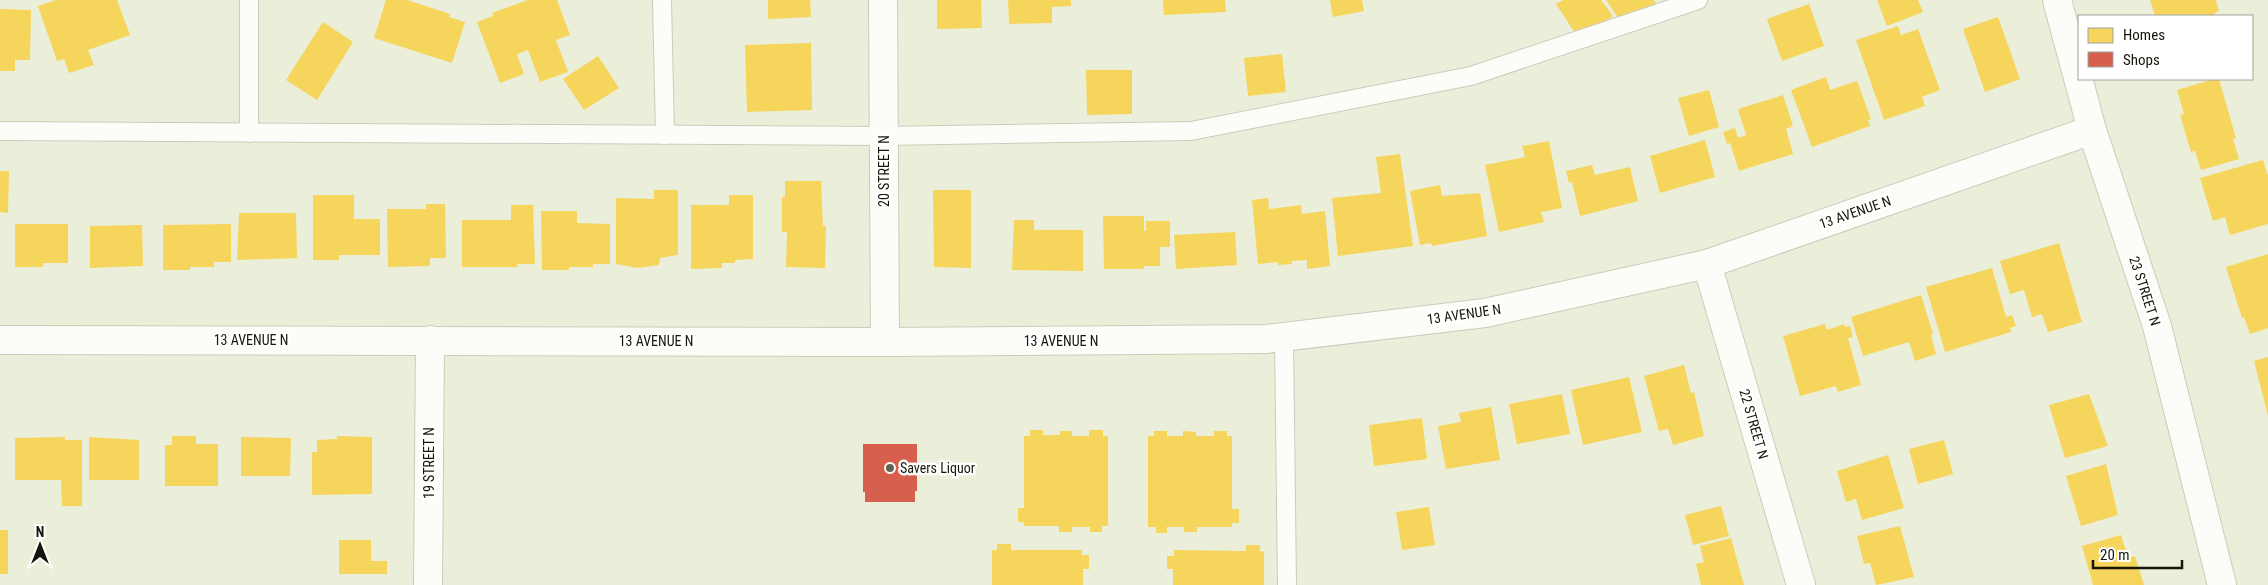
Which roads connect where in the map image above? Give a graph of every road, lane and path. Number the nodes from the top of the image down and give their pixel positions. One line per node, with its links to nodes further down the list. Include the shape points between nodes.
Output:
1 (249, 0): 10 (lane)
2 (662, 0): 11 (lane)
3 (883, 0): 12 (street, 20 STREET N)
4 (1698, 0): 12 (lane, via 1471,76 1192,131)
5 (2057, 0): 6 (street, 23 STREET N)
6 (2078, 78)
7 (2079, 80): 8 (street, 23 STREET N)
8 (2092, 130): 13 (street, 13 AVENUE N); 21 (street, 23 STREET N, via 2157,326)
9 (0, 131): 10 (lane)
10 (249, 133): 11 (lane)
11 (665, 135): 12 (lane)
12 (884, 136): 17 (street, 20 STREET N)
13 (1707, 264): 14 (street, 13 AVENUE N, via 1485,313); 20 (street, 22 STREET N)
14 (1284, 337): 17 (street, 13 AVENUE N); 19 (lane)
15 (0, 340): 16 (street, 13 AVENUE N)
16 (430, 340): 17 (street, 13 AVENUE N); 18 (street, 19 STREET N)
17 (885, 342)
18 (428, 585)
19 (1287, 585)
20 (1801, 585)
21 (2222, 585)

